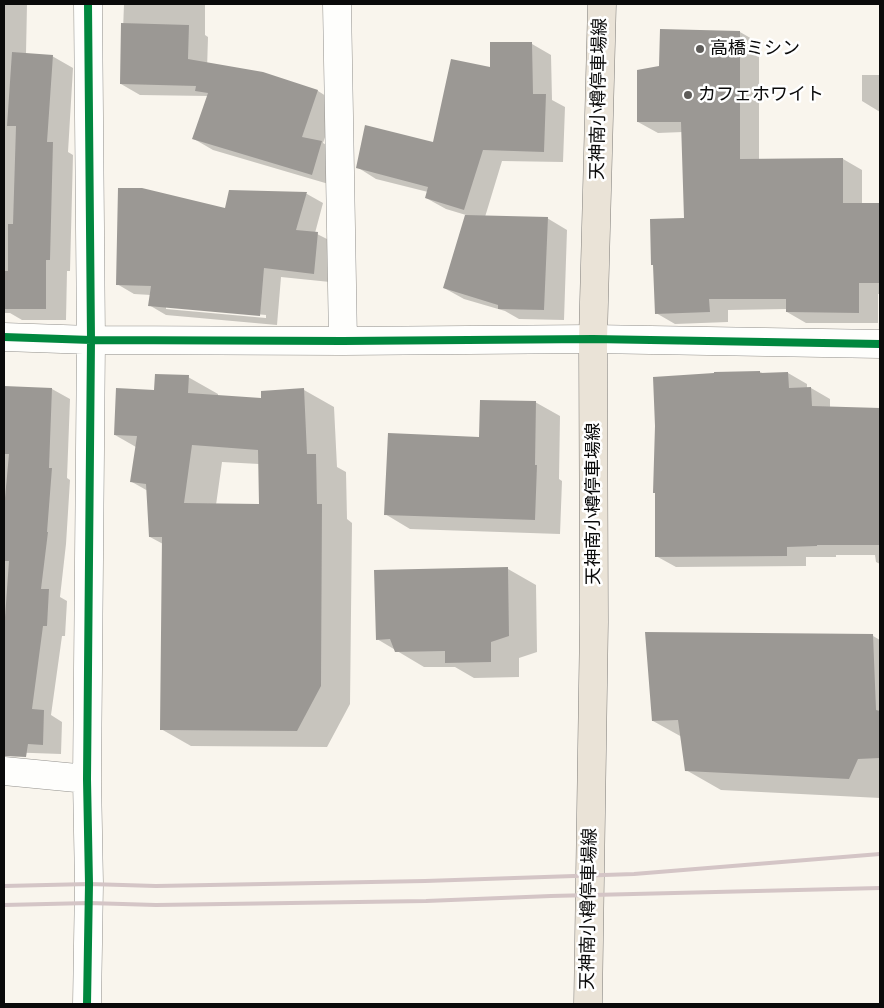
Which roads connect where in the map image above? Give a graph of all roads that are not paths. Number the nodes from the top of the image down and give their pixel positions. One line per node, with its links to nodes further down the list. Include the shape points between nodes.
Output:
1 (88, 4): 6 (street)
2 (337, 4): 7 (street)
3 (602, 4): 5 (main road, 天神南小樽停車場線)
4 (4, 337): 6 (street)
5 (593, 339): 7 (street); 8 (street); 12 (main road, 天神南小樽停車場線, via 594,622)
6 (91, 340): 7 (street); 10 (street)
7 (343, 341)
8 (880, 344)
9 (4, 771): 10 (street)
10 (87, 779): 11 (street, via 90,884)
11 (87, 1004)
12 (588, 1004)

